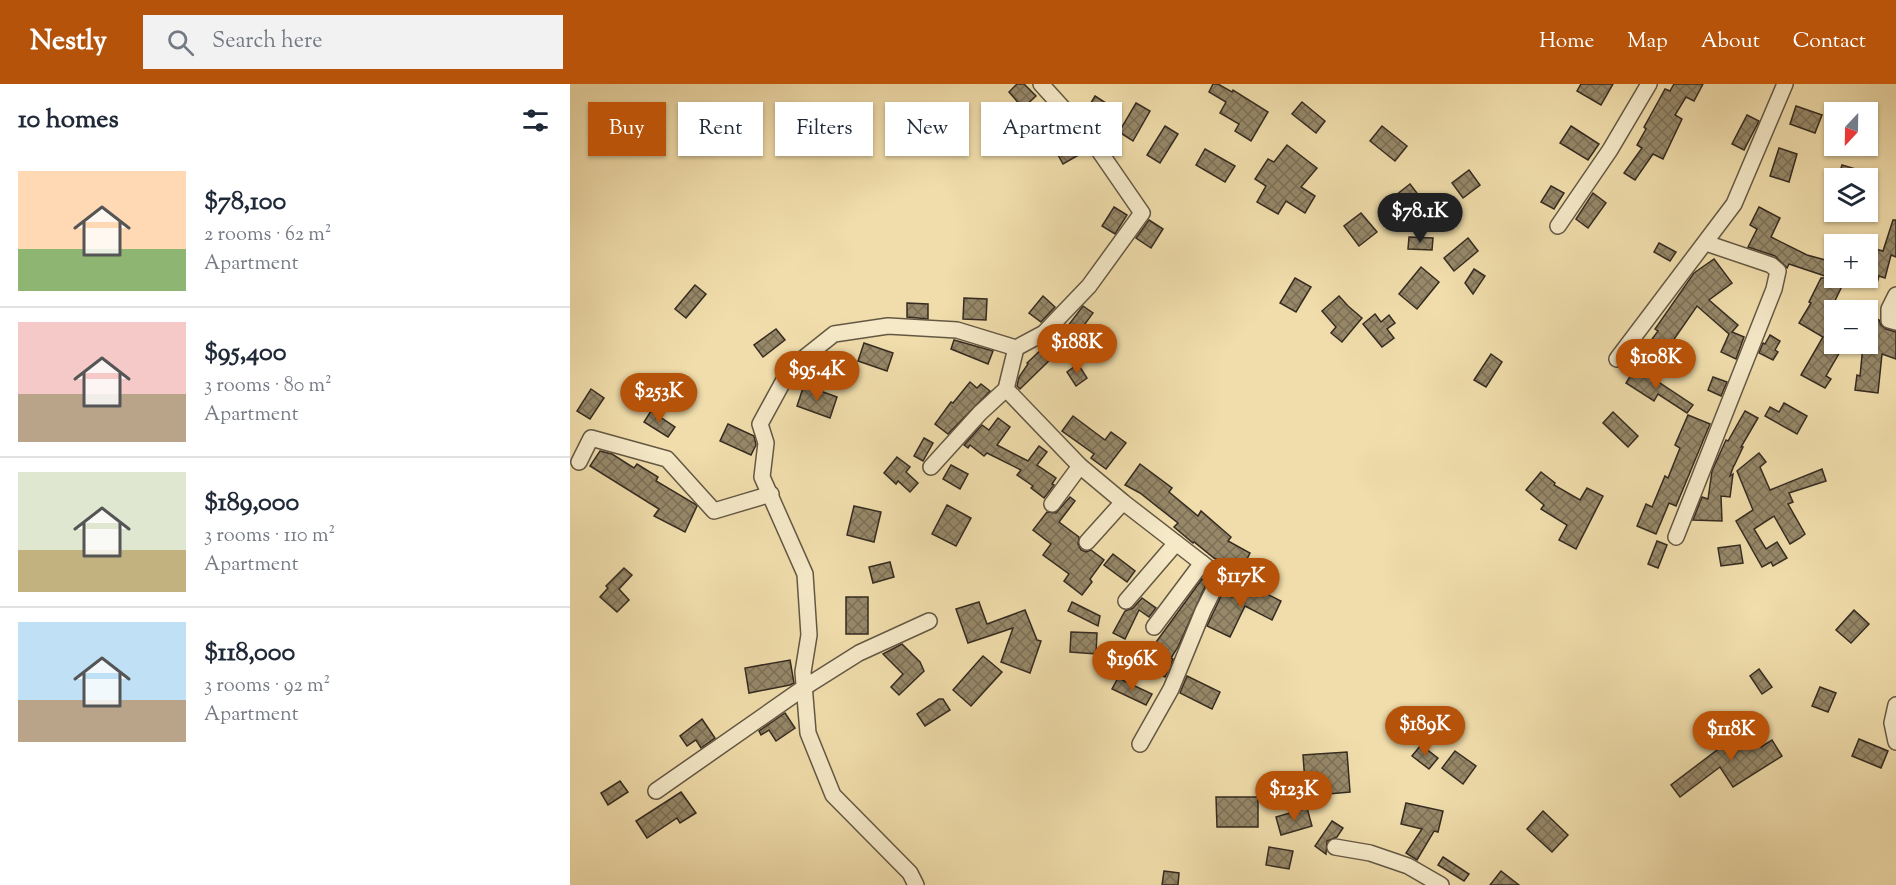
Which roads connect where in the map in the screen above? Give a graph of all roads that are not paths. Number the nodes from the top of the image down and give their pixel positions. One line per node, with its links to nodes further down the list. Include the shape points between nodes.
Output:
1 (1041, 84): 8 (street, via 1091,139 1142,213 1089,286 1044,333)
2 (1649, 84): 4 (street)
3 (1785, 84): 5 (street, via 1734,204)
4 (1558, 226)
5 (1706, 243): 9 (street); 17 (street, via 1771,265 1778,271)
6 (1896, 295): 7 (street, via 1889,320)
7 (1896, 322)
8 (1016, 348): 10 (street); 14 (street, via 957,330 888,326 834,334 790,369 760,424 766,443 762,477)
9 (1617, 359)
10 (1006, 389): 12 (street); 13 (street)
11 (579, 462): 14 (street, via 591,438 667,459 714,511)
12 (1080, 466): 15 (street); 16 (street)
13 (931, 467)
14 (771, 494): 26 (street, via 804,574 809,635 803,672)
15 (1123, 502): 18 (street); 19 (street)
16 (1052, 504)
17 (1676, 537)
18 (1087, 542)
19 (1176, 543): 20 (street); 23 (street)
20 (1202, 563): 21 (street); 25 (street)
21 (1220, 577): 22 (street); 29 (street, via 1172,689)
22 (1233, 587)
23 (1126, 601)
24 (929, 621): 26 (street, via 859,652)
25 (1154, 627)
26 (805, 687): 30 (street); 32 (street, via 808,733 833,795 910,873)
27 (1896, 705): 28 (street, via 1892,723)
28 (1896, 742)
29 (1140, 744)
30 (656, 791)
31 (1335, 847): 33 (street, via 1370,853 1408,866)
32 (916, 885)
33 (1442, 885)

